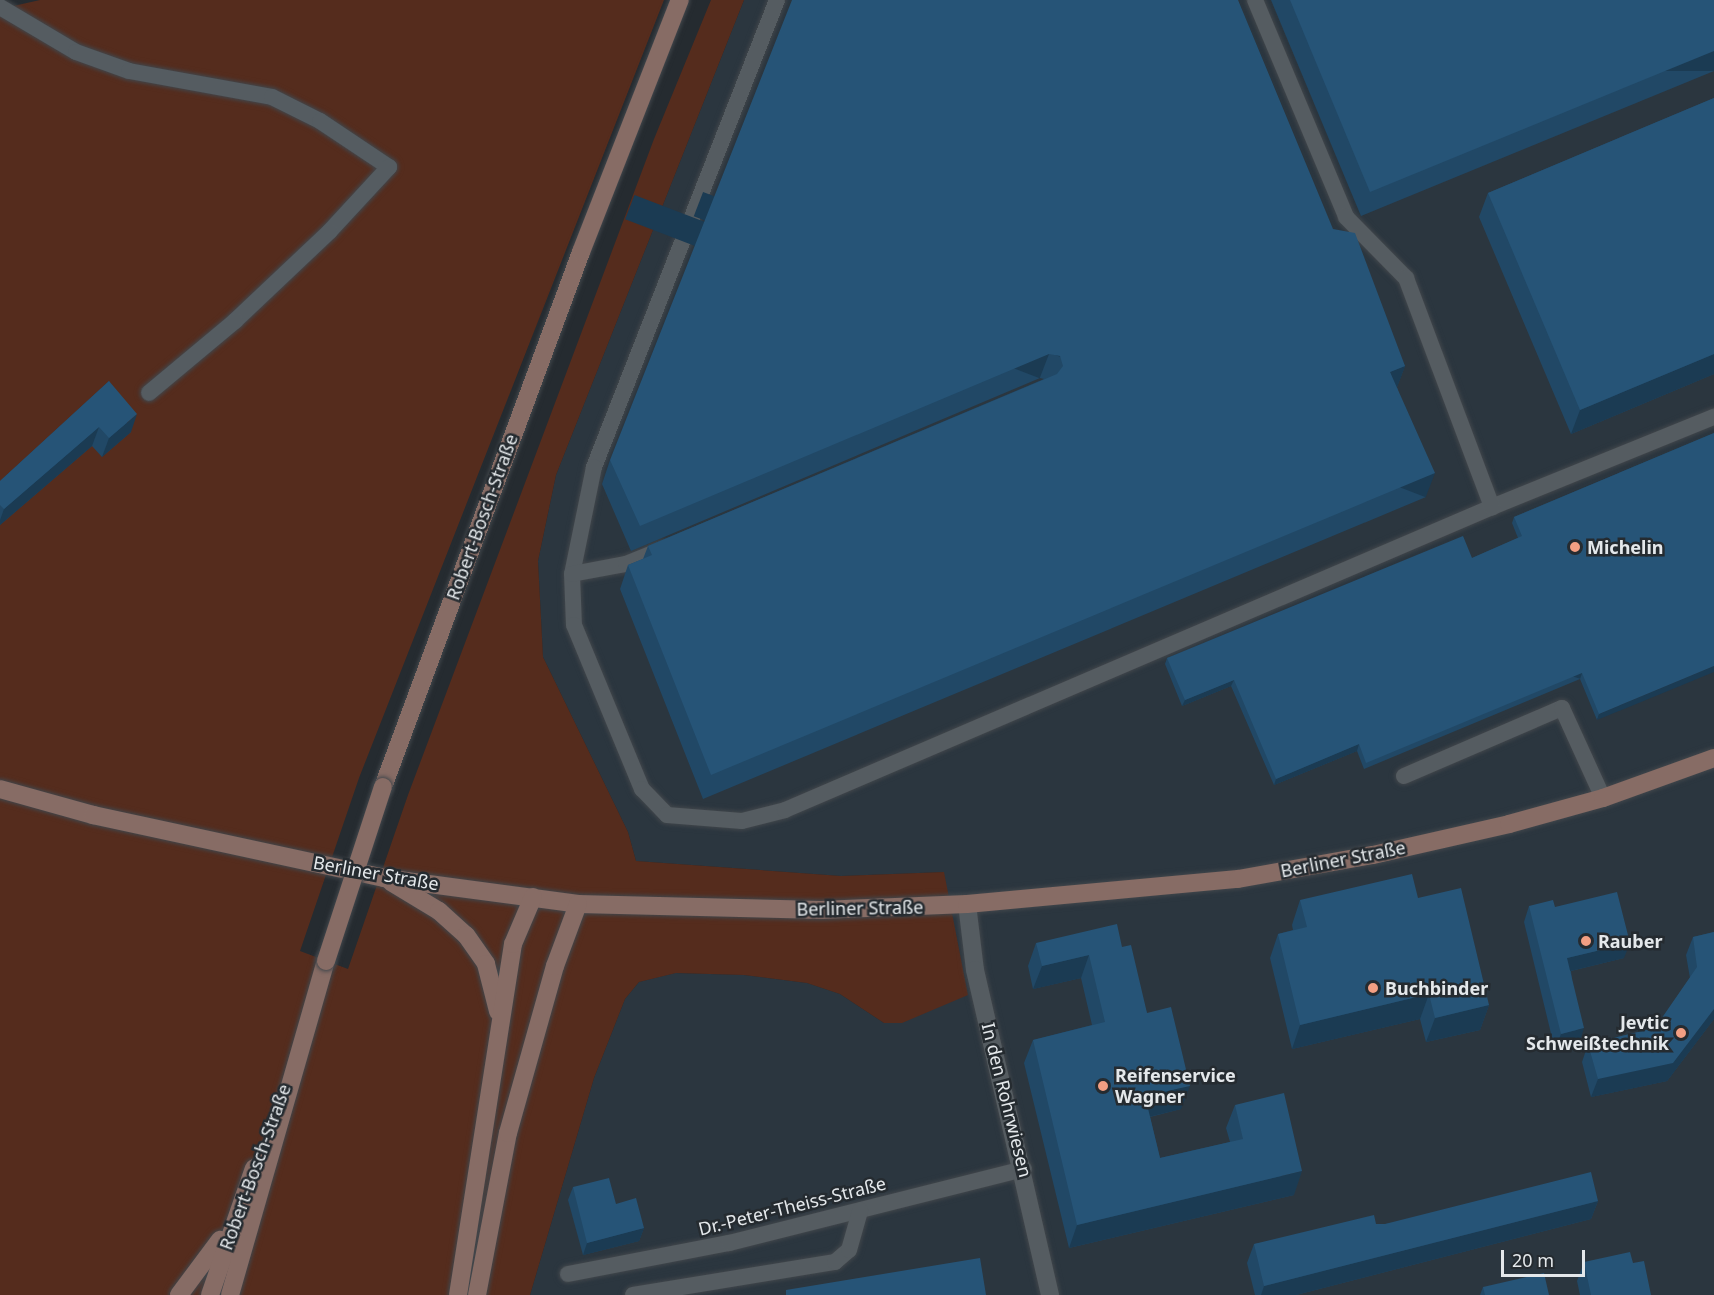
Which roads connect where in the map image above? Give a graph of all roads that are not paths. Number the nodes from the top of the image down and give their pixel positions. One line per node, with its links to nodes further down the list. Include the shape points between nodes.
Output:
1 (680, 0): 19 (main road, Robert-Bosch-Straße, bridge, via 573,275 383,787)
2 (777, 0): 9 (lane, via 594,467)
3 (1255, 0): 7 (lane, via 1346,217 1358,233 1376,243 1410,287)
4 (0, 7): 5 (lane, via 76,52 129,71 272,98 320,122 390,167 329,232 235,321)
5 (148, 393)
6 (1714, 417): 7 (lane)
7 (1492, 507): 9 (lane, via 785,810 742,821 667,815 642,789 574,625)
8 (681, 541): 9 (lane, via 626,564)
9 (572, 574)
10 (1714, 758): 13 (main road, Berliner Straße)
11 (1404, 776): 13 (lane, via 1562,708)
12 (0, 789): 14 (main road, Berliner Straße, via 93,815)
13 (1603, 798): 17 (main road, Berliner Straße, via 1373,855 1238,879)
14 (384, 878): 15 (main road, Berliner Straße); 18 (main road, via 439,911 466,935 486,964)
15 (534, 897): 16 (main road, Berliner Straße); 18 (main road, via 521,918 513,944)
16 (578, 904): 17 (main road, Berliner Straße, via 821,910); 28 (main road, via 508,1133)
17 (967, 904): 21 (street, In den Rohrwiesen, via 975,970)
18 (500, 1019): 27 (main road)
19 (302, 1039): 20 (main road, Robert-Bosch-Straße); 26 (main road, Robert-Bosch-Straße)
20 (262, 1146): 24 (main road, via 233,1216 209,1259); 25 (main road, Robert-Bosch-Straße)
21 (1024, 1168): 22 (lane, Dr.-Peter-Theiss-Straße); 30 (street, In den Rohrwiesen)
22 (860, 1210): 23 (lane, Dr.-Peter-Theiss-Straße, via 729,1243); 29 (lane, via 849,1250 835,1262)
23 (568, 1274)
24 (179, 1295)
25 (210, 1295)
26 (231, 1295)
27 (458, 1295)
28 (477, 1295)
29 (633, 1295)
30 (1050, 1295)

